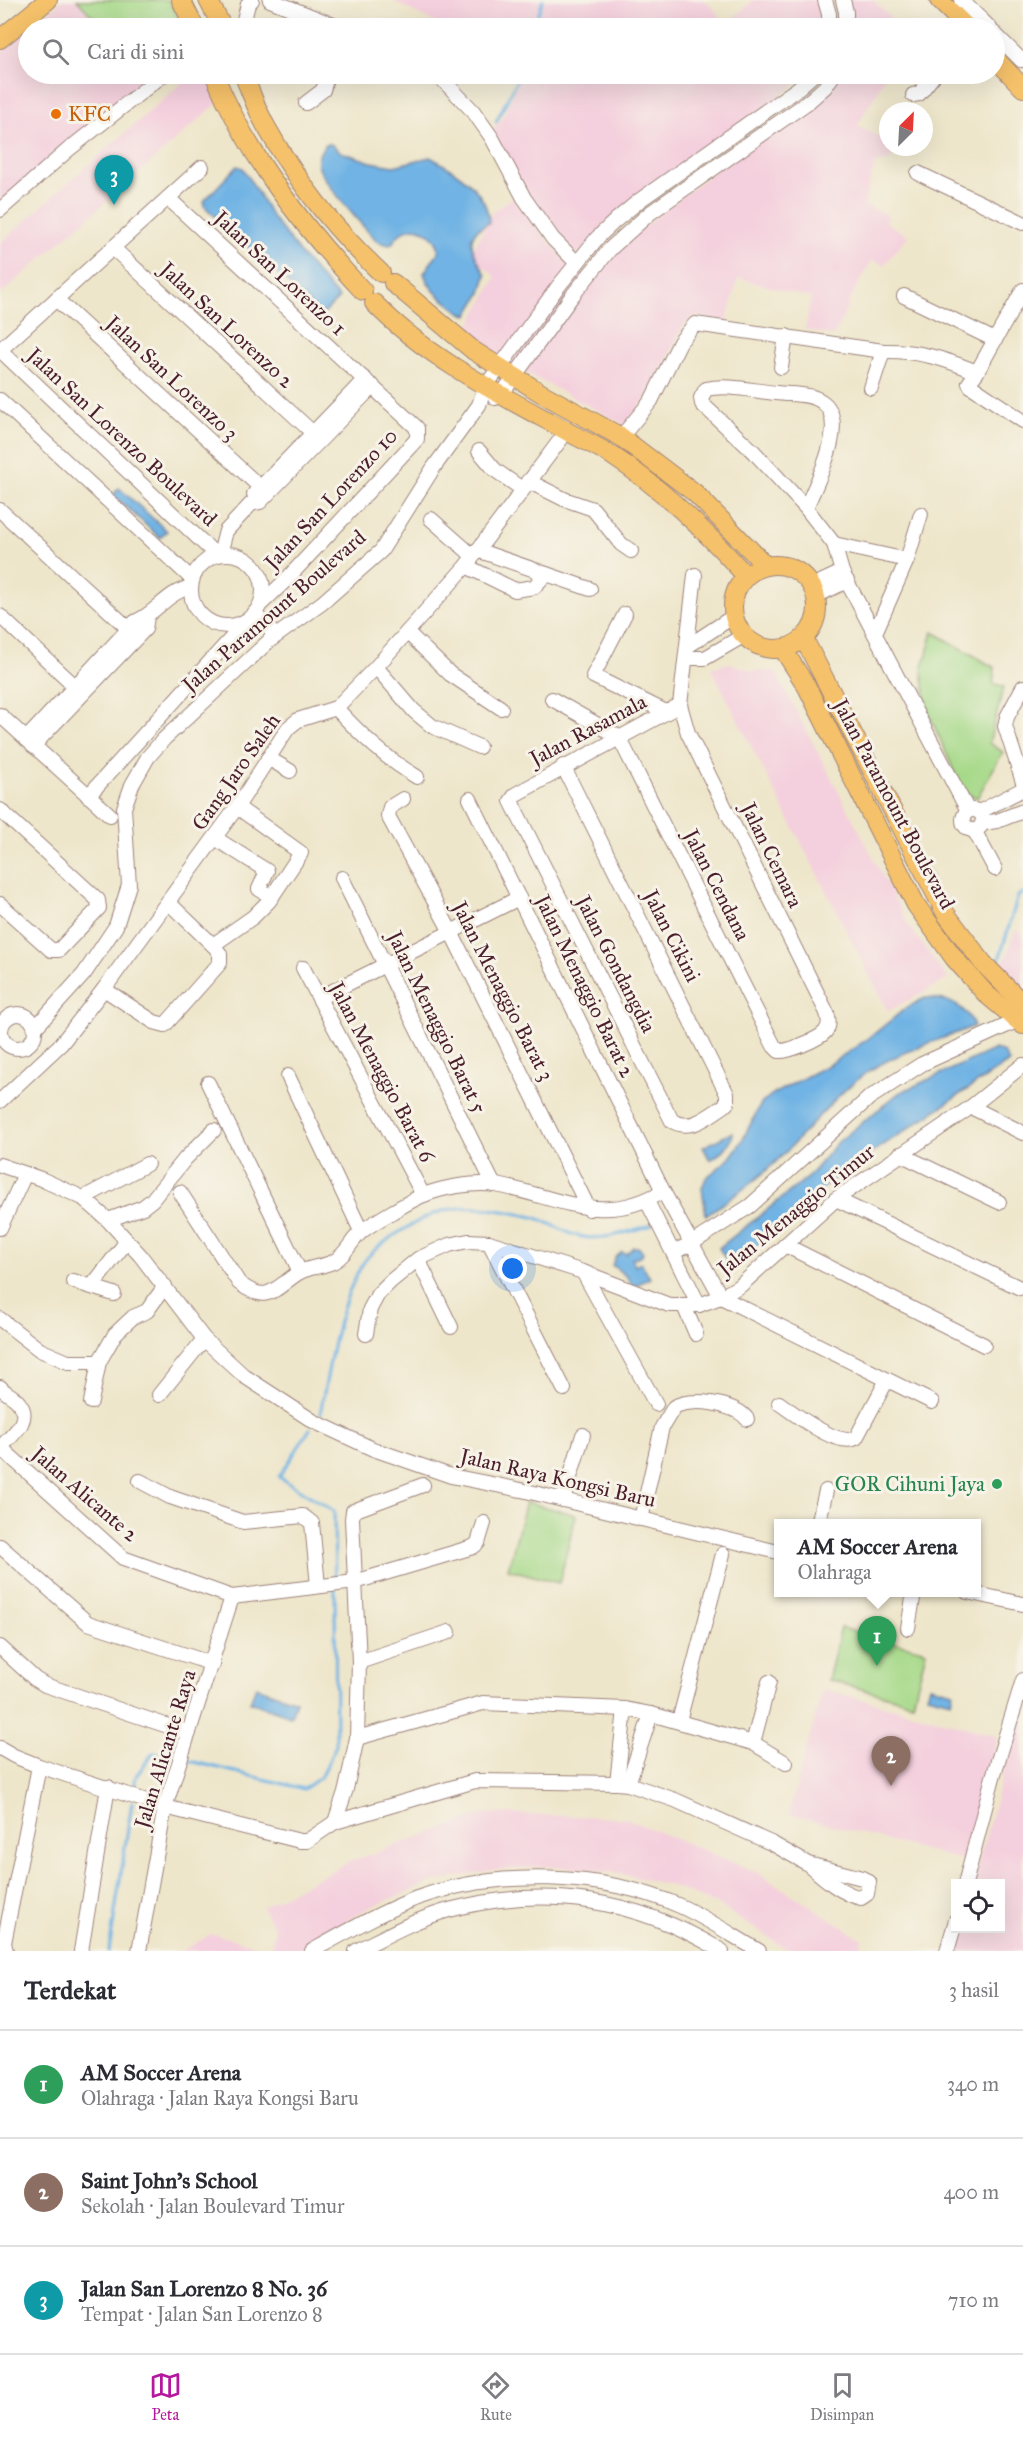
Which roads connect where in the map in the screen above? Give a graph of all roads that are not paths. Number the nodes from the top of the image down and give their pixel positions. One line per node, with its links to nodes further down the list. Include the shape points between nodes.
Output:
1 (48, 0): 10 (main road)
2 (181, 0): 11 (main road)
3 (208, 0): 12 (main road)
4 (252, 0): 13 (street)
5 (270, 0): 14 (street)
6 (825, 0): 15 (street)
7 (843, 0): 16 (street)
8 (939, 0): 17 (main road)
9 (961, 0): 18 (street)
10 (26, 18)
11 (190, 18)
12 (218, 18)
13 (244, 18)
14 (314, 18)
15 (829, 18)
16 (846, 18)
17 (957, 18)
18 (980, 18)
19 (18, 24): 20 (main road)
20 (0, 39)
21 (1005, 44): 22 (street)
22 (1023, 59)
23 (1005, 69): 32 (main road)
24 (151, 84): 40 (street)
25 (218, 84): 58 (main road, via 253,151 328,254 368,297 434,353)
26 (247, 84): 55 (main road, via 266,127 312,198 359,253 474,351)
27 (325, 84): 34 (street)
28 (447, 84): 43 (street, via 473,111 524,198)
29 (803, 84): 35 (street)
30 (827, 84): 37 (street, via 808,102)
31 (926, 84): 33 (street, via 919,94)
32 (1023, 88)
33 (913, 95)
34 (306, 103)
35 (701, 157): 37 (street); 43 (street, via 616,220)
36 (202, 167): 39 (street)
37 (710, 171): 46 (street, via 627,232)
38 (918, 174): 41 (street)
39 (168, 198): 42 (street); 56 (street, Jalan San Lorenzo 1)
40 (0, 210)
41 (1023, 223)
42 (113, 248): 48 (street); 62 (street, Jalan San Lorenzo 2)
43 (577, 263): 44 (street)
44 (557, 288): 46 (street); 55 (street)
45 (1023, 290): 50 (street)
46 (572, 296): 55 (street)
47 (904, 296): 50 (street)
48 (56, 299): 51 (street); 68 (street, Jalan San Lorenzo 3)
49 (786, 336): 52 (street); 53 (street); 64 (street, via 695,324 680,342 651,401)
50 (995, 340): 54 (street)
51 (0, 350): 76 (street, Jalan San Lorenzo Boulevard)
52 (883, 351): 54 (street, via 907,350 935,356); 57 (street)
53 (781, 367)
54 (977, 372): 60 (street, via 969,383 971,386)
55 (507, 373): 58 (street); 64 (main road)
56 (369, 382): 62 (street); 63 (street, Jalan San Lorenzo 1, via 415,425); 66 (street)
57 (871, 388)
58 (493, 391): 61 (main road); 97 (street, Jalan Paramount Boulevard, via 434,467 381,551 322,603)
59 (0, 400): 84 (street)
60 (1023, 421)
61 (567, 431): 67 (street, Gang Jaro Saleh); 82 (main road, via 610,454 651,484 695,522)
62 (313, 433): 66 (street)
63 (418, 434): 87 (street, Jalan San Lorenzo 10)
64 (621, 437): 79 (main road, via 695,493)
65 (479, 451): 67 (street, via 495,470)
66 (292, 462): 68 (street); 69 (street, via 260,502)
67 (525, 485): 75 (street, via 592,509); 77 (street, Gang Jaro Saleh)
68 (260, 487): 69 (street, via 251,496)
69 (251, 504): 76 (street, via 226,531)
70 (806, 508): 70 (street, via 702,404 706,389 812,397 828,408 834,428 829,453); 74 (street)
71 (0, 510): 92 (street)
72 (921, 514): 78 (street)
73 (431, 519): 77 (street)
74 (834, 544): 78 (street); 83 (street)
75 (631, 551)
76 (221, 554): 84 (street, via 202,563); 87 (street, via 247,559 256,568 262,579)
77 (472, 557): 80 (street); 80 (street, via 515,590 530,590); 94 (street, Gang Jaro Saleh)
78 (907, 560): 95 (street)
79 (766, 566): 82 (main road); 86 (main road, via 792,569)
80 (546, 574): 85 (street)
81 (695, 575): 100 (street)
82 (746, 576): 90 (main road, via 733,602)
83 (845, 576): 86 (street); 95 (street)
84 (189, 587): 91 (street, via 170,595); 93 (street, via 196,609 204,618)
85 (590, 589)
86 (814, 591): 98 (main road, via 816,619)
87 (258, 606): 93 (street); 97 (street)
88 (625, 614): 109 (street, via 593,676)
89 (0, 616): 103 (street)
90 (734, 616): 96 (main road); 100 (street)
91 (147, 617): 92 (street); 101 (street, via 145,629)
92 (129, 628): 101 (street)
93 (232, 631): 121 (street)
94 (408, 632): 102 (street, Gang Jaro Saleh); 108 (street, via 450,674)
95 (874, 633): 128 (street)
96 (743, 636): 99 (main road, via 762,647); 100 (street, via 705,658)
97 (272, 639): 144 (street, Jalan Paramount Boulevard, via 164,739 139,771 124,807 129,885 116,926 84,974 50,1011)
98 (804, 639): 99 (main road); 142 (main road, Jalan Paramount Boulevard, via 946,914)
99 (783, 649): 142 (main road, Jalan Paramount Boulevard, via 807,687 916,905 986,994)
100 (687, 652): 106 (street)
101 (109, 658): 103 (street); 112 (street)
102 (376, 667): 107 (street, Gang Jaro Saleh); 113 (street, via 432,726)
103 (75, 686): 112 (street)
104 (1023, 687): 118 (street, via 1005,723)
105 (552, 699): 111 (street)
106 (680, 705): 109 (street, Jalan Rasamala); 145 (street, Jalan Cemara, via 688,733 827,1013 829,1024 824,1034 786,1052)
107 (336, 708): 114 (street, Gang Jaro Saleh, via 298,720); 117 (street, via 369,743)
108 (501, 708)
109 (666, 712): 111 (street, Jalan Rasamala)
110 (0, 715): 112 (street)
111 (619, 737): 115 (street, Jalan Rasamala); 145 (street, Jalan Cendana)
112 (30, 742): 121 (street)
113 (479, 747)
114 (268, 758): 116 (street); 124 (street, Gang Jaro Saleh)
115 (563, 766): 120 (street, Jalan Rasamala); 151 (street, Jalan Cikini, via 727,1094 727,1103)
116 (290, 771)
117 (417, 777)
118 (1023, 782)
119 (1023, 789): 128 (street)
120 (516, 794): 151 (street, Jalan Gondangdia, via 511,803 672,1121 691,1126)
121 (88, 796): 127 (street)
122 (403, 799): 136 (street, Jalan Menaggio Barat 3, via 390,807 388,816)
123 (470, 799): 133 (street, Jalan Menaggio Barat 2)
124 (237, 807): 129 (street, Gang Jaro Saleh); 132 (street, via 301,853)
125 (0, 810): 135 (street, via 98,900 99,908 59,950 51,950)
126 (1023, 811): 128 (street, via 997,821)
127 (110, 815)
128 (976, 819): 130 (street)
129 (214, 838): 132 (street, via 267,871 259,889); 134 (street, Gang Jaro Saleh)
130 (995, 869)
131 (342, 878): 138 (street, Jalan Menaggio Barat 5)
132 (272, 897): 137 (street, via 253,917)
133 (519, 898): 136 (street); 159 (street, Jalan Menaggio Barat 2)
134 (168, 902): 137 (street); 140 (street, Gang Jaro Saleh)
135 (0, 904)
136 (451, 932): 138 (street); 166 (street, Jalan Menaggio Barat 3)
137 (213, 945): 140 (street, via 220,954 220,963 165,1025 154,1022)
138 (386, 965): 141 (street); 158 (street, Jalan Menaggio Barat 5)
139 (303, 968): 141 (street, Jalan Menaggio Barat 6)
140 (104, 989): 149 (street, Gang Jaro Saleh, via 61,1044)
141 (319, 998): 161 (street, Jalan Menaggio Barat 6)
142 (1022, 1017): 172 (street, via 922,1064 869,1098 750,1206)
143 (3, 1018): 144 (street, via 15,1014); 144 (street, via 3,1040 16,1049 31,1043)
144 (32, 1023)
145 (779, 1051)
146 (1023, 1065): 150 (street, Jalan Menaggio Timur)
147 (288, 1076): 169 (street)
148 (208, 1083): 176 (street)
149 (0, 1101)
150 (971, 1107): 153 (street); 154 (street, Jalan Menaggio Timur)
151 (707, 1117)
152 (214, 1130): 167 (street, via 152,1200)
153 (1023, 1133)
154 (900, 1154): 163 (street, Jalan Menaggio Timur); 165 (street)
155 (147, 1164): 162 (street)
156 (0, 1166): 157 (street, Jalan Raya Kongsi Baru)
157 (25, 1174): 162 (street, Jalan Raya Kongsi Baru); 168 (street)
158 (494, 1185): 161 (street, via 463,1186); 166 (street)
159 (663, 1191): 164 (street); 172 (street, Jalan Menaggio Barat 2)
160 (180, 1192): 176 (street, via 239,1283 251,1292 274,1293)
161 (423, 1195): 169 (street)
162 (83, 1198): 167 (street, Jalan Raya Kongsi Baru)
163 (836, 1199): 173 (street, Jalan Menaggio Timur); 181 (street)
164 (647, 1201): 166 (street, via 617,1209); 174 (street)
165 (999, 1202)
166 (588, 1209)
167 (108, 1220): 170 (street, Jalan Raya Kongsi Baru)
168 (0, 1228)
169 (361, 1231): 176 (street, via 344,1254)
170 (127, 1240): 179 (street); 180 (street, Jalan Raya Kongsi Baru)
171 (489, 1242): 175 (street, Jalan Menaggio Timur, via 449,1245); 177 (street, Jalan Menaggio Timur); 195 (street)
172 (692, 1243): 174 (street); 183 (street, Jalan Menaggio Barat 2)
173 (785, 1245): 183 (street, Jalan Menaggio Timur, via 741,1285); 191 (street)
174 (674, 1252): 184 (street)
175 (418, 1259): 187 (street); 188 (street, Jalan Menaggio Timur, via 378,1294 370,1309)
176 (300, 1272)
177 (583, 1272): 185 (street, Jalan Menaggio Timur, via 657,1302); 200 (street)
178 (73, 1281): 179 (street)
179 (92, 1286): 182 (street)
180 (165, 1286): 190 (street, Jalan Raya Kongsi Baru); 192 (street, via 147,1311 133,1317 116,1334)
181 (1020, 1288)
182 (114, 1294)
183 (720, 1297): 184 (street, Jalan Menaggio Timur); 193 (street)
184 (699, 1305): 185 (street, Jalan Menaggio Timur)
185 (684, 1306): 189 (street)
186 (0, 1319): 192 (street, via 40,1350 68,1362)
187 (452, 1327)
188 (366, 1334)
189 (696, 1334)
190 (204, 1339): 196 (street); 207 (street, Jalan Raya Kongsi Baru, via 244,1376 313,1420 374,1449 451,1476)
191 (984, 1345)
192 (99, 1362): 197 (street)
193 (887, 1380): 198 (street); 199 (street, via 851,1441 809,1424)
194 (0, 1387): 203 (street, via 24,1409 20,1427)
195 (564, 1389)
196 (159, 1395)
197 (91, 1402)
198 (932, 1402)
199 (779, 1403)
200 (656, 1404)
201 (747, 1419): 208 (street, via 726,1406 686,1403 674,1407 662,1427)
202 (583, 1435): 207 (street)
203 (0, 1448): 216 (street, Jalan Alicante 2, via 123,1558)
204 (140, 1481): 215 (street, via 170,1497 243,1522 309,1518)
205 (422, 1485): 214 (street, via 353,1511)
206 (826, 1491): 209 (street)
207 (563, 1500): 208 (street, Jalan Raya Kongsi Baru)
208 (641, 1519): 212 (street, Jalan Raya Kongsi Baru)
209 (819, 1519)
210 (484, 1523): 214 (street, Jalan Alicante 2, via 473,1547)
211 (0, 1546): 224 (street, via 88,1623)
212 (774, 1551)
213 (723, 1554): 229 (street)
214 (352, 1582): 215 (street, Jalan Alicante 2); 223 (street)
215 (320, 1586): 216 (street, Jalan Alicante 2)
216 (232, 1596): 224 (street, Jalan Alicante Raya)
217 (981, 1596): 219 (street)
218 (914, 1597): 220 (street)
219 (1023, 1604)
220 (908, 1629)
221 (449, 1632): 223 (street)
222 (0, 1647): 230 (street, via 45,1685)
223 (359, 1662): 231 (street)
224 (213, 1664): 230 (street, Jalan Alicante Raya)
225 (1023, 1680): 242 (street)
226 (769, 1682): 232 (street)
227 (625, 1709): 228 (street); 231 (street, via 483,1703); 236 (street)
228 (651, 1714): 229 (street); 236 (street)
229 (679, 1722): 232 (street)
230 (188, 1737): 238 (street, Jalan Alicante Raya)
231 (357, 1738): 239 (street)
232 (753, 1743): 234 (street)
233 (0, 1748): 235 (street)
234 (786, 1763)
235 (39, 1766): 237 (street); 245 (street, via 4,1943)
236 (623, 1783): 239 (street, via 484,1779); 240 (street, via 675,1800)
237 (114, 1789): 238 (street); 246 (street)
238 (165, 1807): 239 (street, via 300,1841 307,1841); 247 (street, Jalan Alicante Raya)
239 (335, 1822)
240 (808, 1864)
241 (546, 1878): 243 (street); 248 (street, via 469,1885 420,1897); 251 (street, via 594,1882 645,1893 681,1906)
242 (966, 1879)
243 (544, 1899): 249 (street, via 485,1902 447,1910); 250 (street, via 617,1905 657,1917)
244 (952, 1933): 252 (street)
245 (6, 1951)
246 (81, 1951)
247 (139, 1951)
248 (312, 1951)
249 (356, 1951)
250 (722, 1951)
251 (759, 1951)
252 (947, 1951)

